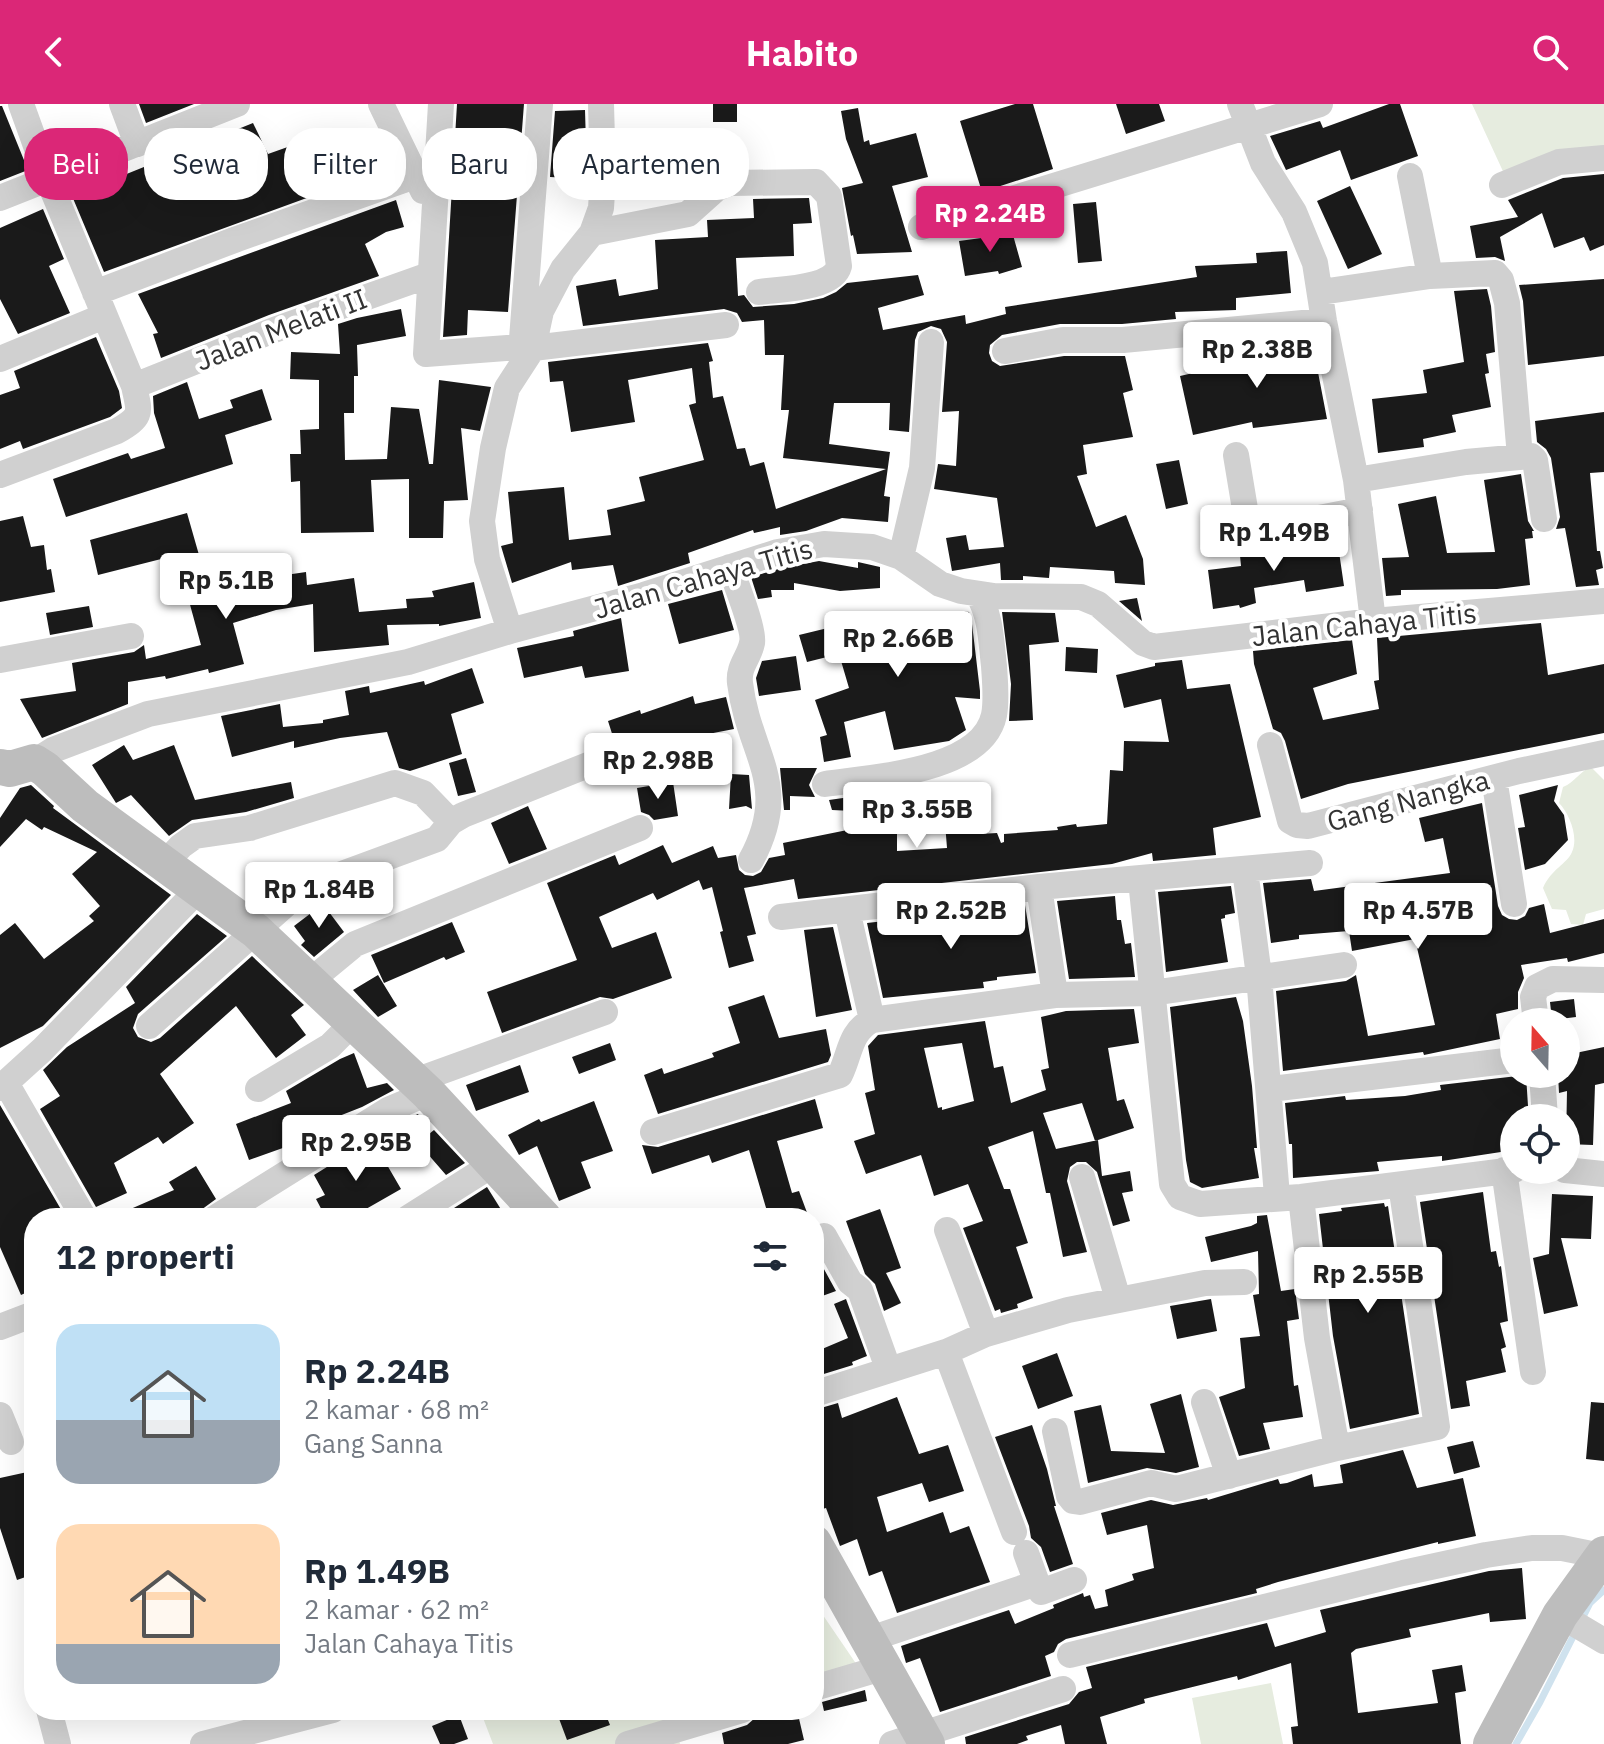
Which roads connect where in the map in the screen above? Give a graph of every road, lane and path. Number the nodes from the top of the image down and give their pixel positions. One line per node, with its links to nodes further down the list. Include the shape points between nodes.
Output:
1 (21, 104): 10 (street)
2 (122, 104): 11 (street)
3 (237, 104): 11 (street)
4 (381, 104): 14 (street)
5 (441, 104): 20 (street)
6 (540, 104): 32 (street)
7 (601, 104): 22 (street, via 601,208)
8 (1320, 104): 9 (street)
9 (1244, 115): 21 (street); 26 (street, via 1263,163 1294,212)
10 (30, 128)
11 (137, 144): 12 (street)
12 (128, 148)
13 (1604, 158): 16 (street, via 1559,162)
14 (415, 176): 20 (street); 27 (street, via 237,239)
15 (1410, 176): 24 (street)
16 (1502, 185)
17 (24, 188): 18 (street)
18 (0, 198)
19 (57, 200): 27 (street)
20 (435, 215): 23 (street)
21 (921, 227)
22 (592, 233): 25 (street, via 688,214 730,183 816,182 829,196 837,273 824,283); 32 (street, via 563,269)
23 (429, 275): 32 (street, via 426,354); 34 (street, Jalan Melati II)
24 (1430, 276): 26 (street); 36 (street, via 1495,273 1501,280)
25 (759, 292)
26 (1321, 292): 28 (street)
27 (100, 305): 33 (street); 34 (street)
28 (1324, 321): 31 (street, via 1123,340 1063,340); 38 (street)
29 (726, 325): 32 (street)
30 (931, 342): 41 (street, via 922,468)
31 (1005, 351)
32 (525, 354): 46 (street, via 507,388 482,521 487,559)
33 (0, 359)
34 (134, 386): 37 (street, via 139,410 135,421)
35 (1236, 455): 39 (street, via 1251,529)
36 (1520, 457): 38 (street); 40 (street, via 1535,460)
37 (0, 475)
38 (1356, 480): 39 (street)
39 (1360, 510): 45 (street)
40 (1544, 519)
41 (901, 557): 42 (street, Jalan Cahaya Titis, via 872,547 824,544); 43 (street, Jalan Cahaya Titis, via 940,584)
42 (730, 567): 46 (street, Jalan Cahaya Titis); 58 (street, via 753,638 739,674 740,688 768,779 770,804)
43 (978, 594): 45 (street, Jalan Cahaya Titis, via 1081,597 1154,647); 55 (street, via 990,623 996,688 989,729 951,760)
44 (1604, 601): 45 (street, Jalan Cahaya Titis)
45 (1373, 621)
46 (510, 631): 54 (street, Jalan Cahaya Titis, via 408,662 148,714)
47 (131, 636): 48 (street)
48 (0, 660)
49 (1604, 738): 53 (street)
50 (1270, 745): 53 (street, Gang Nangka, via 1290,821 1297,825 1308,826)
51 (1604, 753): 53 (street, Gang Nangka)
52 (608, 757): 56 (street)
53 (1487, 770): 65 (street)
54 (11, 771): 60 (street, via 45,769)
55 (825, 784)
56 (451, 822): 60 (street, via 423,793 395,783 250,828 195,836); 68 (street, via 437,839 304,888)
57 (640, 828): 72 (street, via 355,944)
58 (751, 860)
59 (1310, 863): 61 (street)
60 (163, 865): 64 (street)
61 (1245, 870): 62 (street); 70 (street)
62 (1141, 880): 63 (street); 73 (street)
63 (1039, 887): 66 (street); 74 (street)
64 (198, 890): 68 (street); 81 (street)
65 (1514, 904)
66 (847, 910): 67 (street); 77 (street)
67 (781, 917)
68 (251, 927): 72 (street); 79 (street)
69 (1344, 965): 70 (street)
70 (1259, 976): 73 (street); 84 (street)
71 (1604, 980): 75 (street, via 1553,979 1537,987)
72 (309, 982): 78 (street)
73 (1152, 993): 74 (street); 93 (street, via 1172,1184 1180,1197 1200,1204)
74 (1055, 995): 77 (street)
75 (1534, 1008)
76 (605, 1012): 82 (street)
77 (872, 1020): 85 (street, via 852,1038 840,1075)
78 (352, 1024): 82 (street); 83 (street, via 330,1046)
79 (149, 1026)
80 (1500, 1062): 84 (street)
81 (3, 1085): 94 (street)
82 (422, 1087): 86 (street); 95 (street)
83 (258, 1089)
84 (1270, 1089): 93 (street)
85 (653, 1132)
86 (495, 1163): 96 (street); 97 (street)
87 (1500, 1171): 92 (street)
88 (1580, 1172): 89 (street)
89 (1604, 1174)
90 (1082, 1177): 101 (street)
91 (1511, 1184): 107 (street)
92 (1401, 1185): 93 (street); 113 (street, via 1437,1427)
93 (1289, 1197): 113 (street)
94 (78, 1208)
95 (231, 1208)
96 (424, 1208)
97 (535, 1208)
98 (947, 1230): 104 (street)
99 (824, 1236): 106 (street, via 860,1290)
100 (1244, 1282): 101 (street, via 1205,1283)
101 (1118, 1299): 104 (street)
102 (24, 1318): 103 (street)
103 (0, 1327)
104 (986, 1334): 105 (street)
105 (946, 1352): 106 (street); 118 (street)
106 (888, 1368): 108 (street)
107 (1533, 1372)
108 (824, 1390)
109 (1204, 1402): 114 (street)
110 (0, 1415): 112 (street)
111 (1055, 1431): 114 (street, via 1073,1501 1151,1483 1176,1489)
112 (11, 1442)
113 (1337, 1448): 114 (street)
114 (1229, 1476)
115 (824, 1562): 121 (street)
116 (1601, 1567): 119 (street); 122 (street, via 1562,1548 1499,1553)
117 (1074, 1580): 118 (street, via 1041,1592)
118 (1037, 1583): 121 (street)
119 (1567, 1619): 120 (street); 133 (street)
120 (1604, 1641)
121 (874, 1654): 123 (street); 129 (street)
122 (1070, 1655)
123 (824, 1682)
124 (1063, 1689): 129 (street)
125 (52, 1720): 130 (street)
126 (313, 1720): 128 (street)
127 (708, 1720): 132 (street)
128 (286, 1733): 131 (street)
129 (913, 1740)
130 (58, 1744)
131 (203, 1744)
132 (628, 1744)
133 (1491, 1744)

